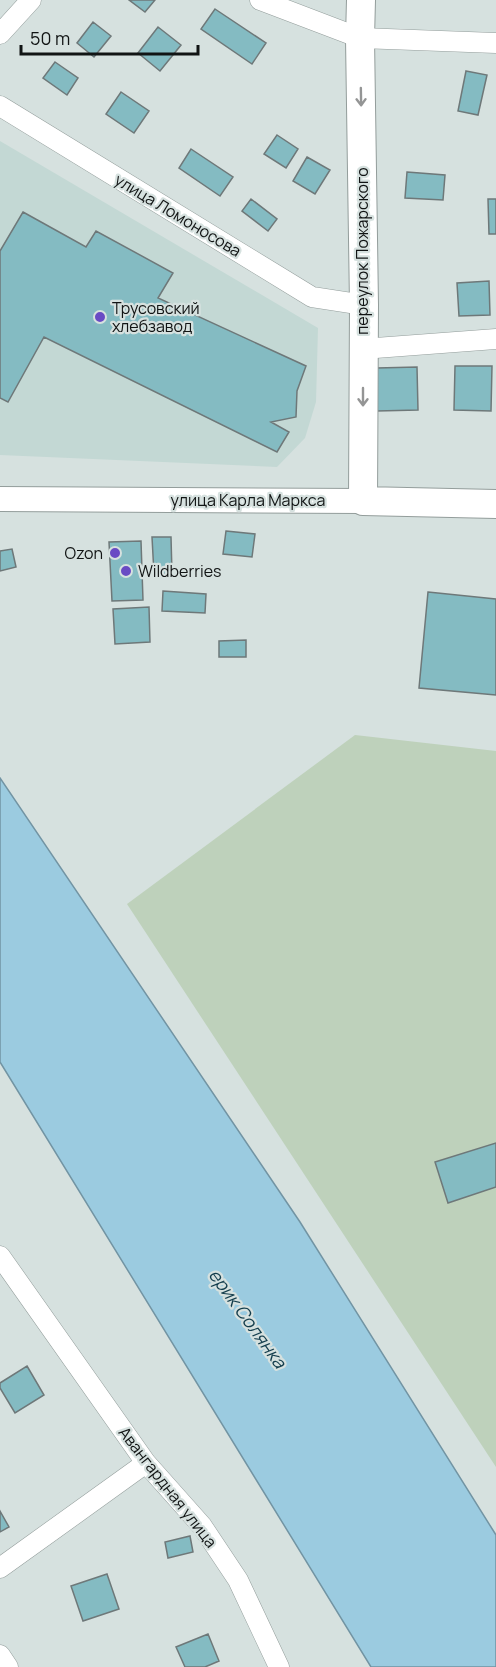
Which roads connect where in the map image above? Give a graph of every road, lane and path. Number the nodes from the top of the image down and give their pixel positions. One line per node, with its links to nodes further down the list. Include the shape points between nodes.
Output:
1 (31, 0): 4 (street)
2 (260, 0): 5 (street)
3 (361, 0): 5 (main road, переулок Пожарского)
4 (0, 34)
5 (360, 38): 6 (street); 8 (main road, переулок Пожарского, one-way to 8)
6 (496, 43)
7 (0, 106): 8 (street, улица Ломоносова, via 312,297)
8 (364, 305): 10 (main road, переулок Пожарского)
9 (496, 339): 10 (street)
10 (362, 349): 12 (main road, переулок Пожарского, one-way to 12)
11 (0, 499): 12 (street, улица Карла Маркса)
12 (363, 501): 13 (main road, улица Карла Маркса)
13 (496, 504)
14 (0, 1256): 15 (street, Авангардная улица)
15 (146, 1463): 16 (street); 19 (street, Авангардная улица, via 214,1544 237,1580)
16 (0, 1568)
17 (0, 1656): 18 (street)
18 (8, 1667)
19 (279, 1667)

